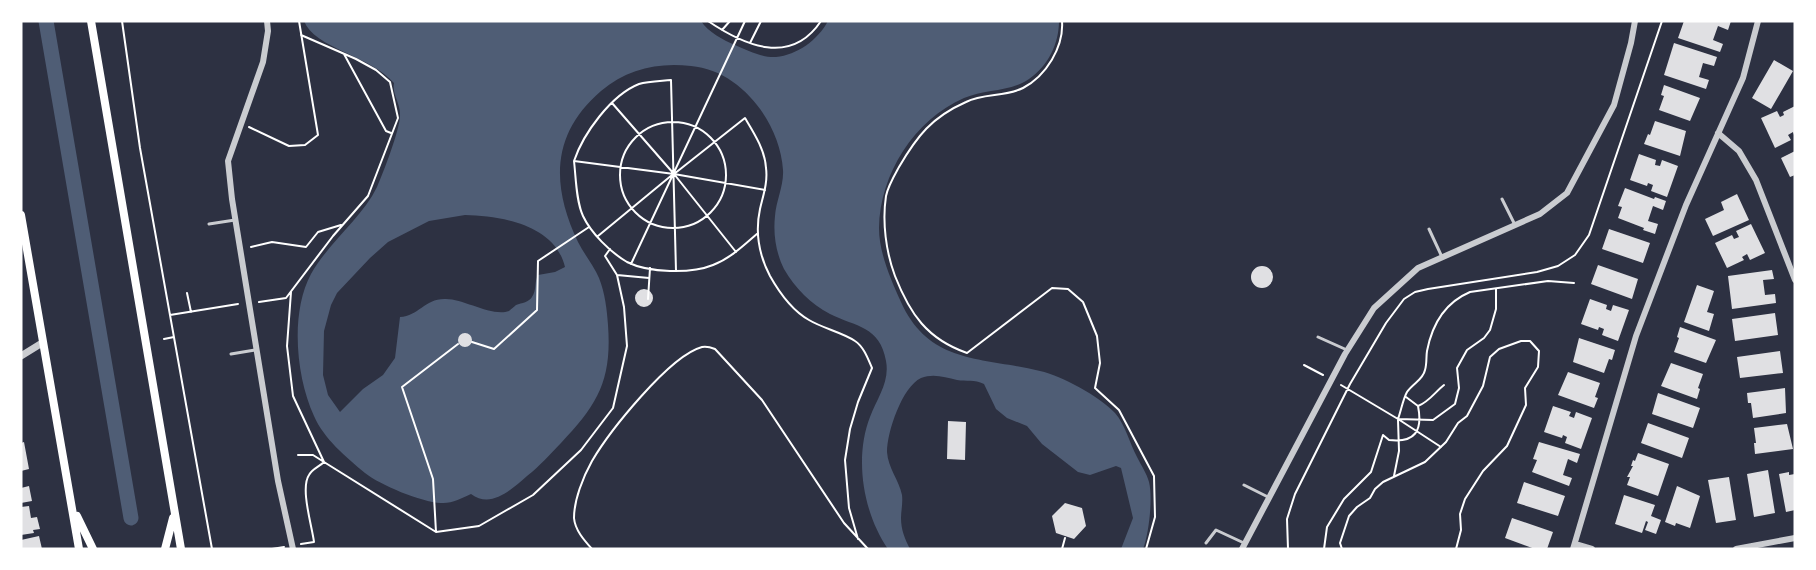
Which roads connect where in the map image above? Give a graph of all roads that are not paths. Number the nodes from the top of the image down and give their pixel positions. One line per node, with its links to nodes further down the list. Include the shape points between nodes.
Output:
1 (91, 21): 23 (main road)
2 (267, 21): 8 (street, via 263,62 228,161)
3 (1635, 21): 10 (street, via 1614,105 1567,193 1540,214)
4 (1758, 21): 5 (street, via 1743,78)
5 (1718, 133): 13 (street, via 1739,151 1756,180); 27 (street, via 1636,336)
6 (1502, 199): 10 (lane)
7 (21, 214): 15 (main road)
8 (236, 220): 9 (lane); 16 (street)
9 (209, 224)
10 (1515, 225): 12 (street)
11 (1429, 230): 12 (lane)
12 (1442, 257): 17 (street, via 1418,268 1374,308)
13 (1795, 280)
14 (1318, 338): 17 (lane)
15 (42, 343): 19 (street); 22 (main road)
16 (257, 350): 18 (lane); 28 (street)
17 (1347, 350): 21 (street)
18 (231, 354)
19 (21, 356)
20 (1244, 485): 21 (lane)
21 (1269, 498): 26 (street)
22 (72, 508): 29 (main road); 30 (main road)
23 (175, 512): 31 (main road); 32 (main road)
24 (1795, 538): 34 (street)
25 (1206, 543): 26 (lane, via 1216,530)
26 (1244, 546)
27 (1574, 546): 33 (street)
28 (293, 547)
29 (79, 549)
30 (93, 549)
31 (165, 549)
32 (181, 549)
33 (1592, 549)
34 (1736, 549)

